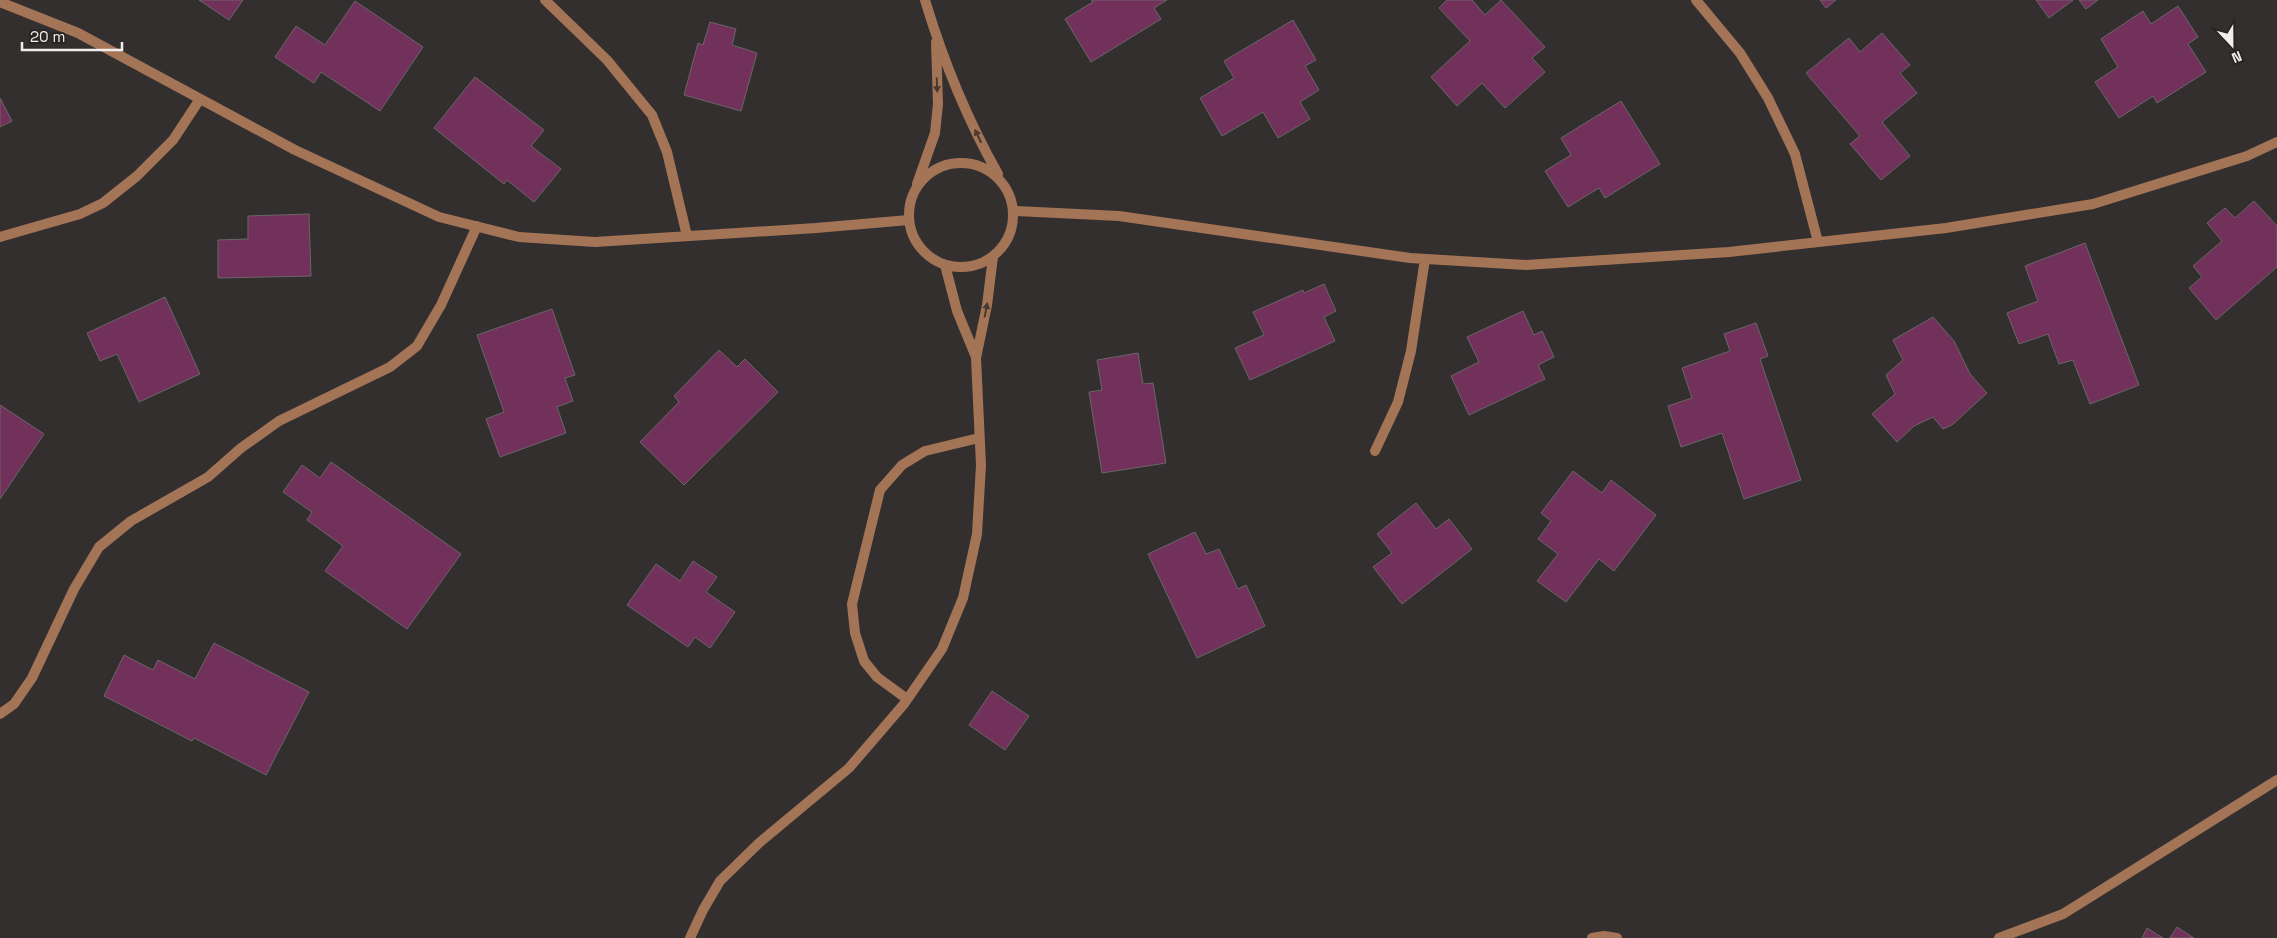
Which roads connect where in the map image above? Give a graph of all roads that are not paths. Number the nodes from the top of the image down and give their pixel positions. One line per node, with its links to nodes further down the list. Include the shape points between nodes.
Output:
1 (544, 0): 13 (street, via 607,60 652,115 666,152)
2 (924, 0): 5 (street)
3 (1696, 0): 15 (street, via 1740,53 1768,98 1795,154)
4 (0, 2): 6 (street, via 78,33)
5 (935, 36): 8 (street, one-way to 5, via 972,123); 9 (street, one-way to 9, via 938,104 935,134)
6 (200, 99): 12 (street, via 294,150 439,217); 14 (street, via 173,140 104,204)
7 (2277, 142): 15 (street, via 2247,156 2093,204 1946,228)
8 (1001, 179): 9 (street, via 970,163 953,163 936,169 922,180); 10 (street, via 1010,194)
9 (913, 194): 11 (street)
10 (1014, 211): 16 (street, via 1012,228 1005,244); 17 (street, via 1119,216)
11 (910, 220): 13 (street); 18 (street, via 910,228 918,244 930,257)
12 (477, 226): 13 (street, via 519,237 595,242); 23 (street, via 441,305 417,346 390,367 279,421 208,477 131,521 99,546 74,589 32,678 14,704)
13 (687, 236)
14 (0, 237)
15 (1818, 242): 17 (street, via 1729,252 1526,265)
16 (993, 257): 18 (street, via 978,265); 19 (street, one-way to 16)
17 (1424, 259): 21 (street, via 1411,351 1398,402)
18 (945, 265): 19 (street, via 957,311)
19 (976, 358): 20 (street)
20 (979, 438): 22 (street, via 981,465 977,534 962,598 942,649); 22 (street, via 925,450 902,465 880,490 852,604 864,661 877,677)
21 (1376, 451)
22 (907, 699): 25 (street, via 849,768 759,843 720,881)
23 (0, 714)
24 (2277, 780): 28 (street, via 2063,914)
25 (690, 938)
26 (1592, 938): 27 (street)
27 (1617, 938)
28 (1998, 938)

